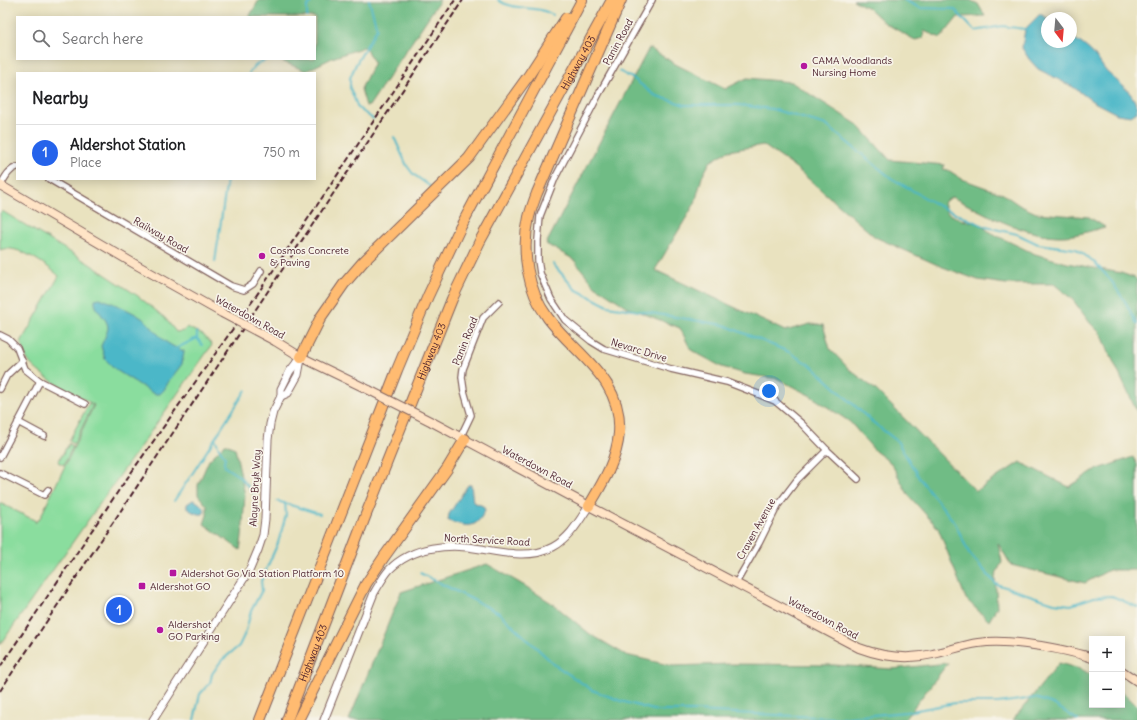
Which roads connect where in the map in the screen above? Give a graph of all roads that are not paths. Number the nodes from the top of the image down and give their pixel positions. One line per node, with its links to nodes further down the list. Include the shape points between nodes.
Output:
1 (578, 0): 13 (highway, via 529,75 469,158 363,262 344,284 321,317)
2 (582, 0): 32 (highway, via 460,228 428,296)
3 (612, 0): 33 (highway, Highway 403, via 480,241 452,299)
4 (621, 0): 26 (highway, via 537,193 526,236 530,281 539,303 548,318 601,374 618,412 618,444 612,464)
5 (652, 0): 6 (street, Panin Road)
6 (600, 92): 21 (street, Nevarc Drive, via 555,178 540,216 540,273 559,312 565,320 604,349 727,382 775,401)
7 (16, 167): 9 (street, via 8,173)
8 (51, 180): 10 (street, Railway Road, via 230,286 244,290 253,284)
9 (0, 185): 13 (main road, Waterdown Road, bridge)
10 (261, 271)
11 (498, 302): 20 (street, Panin Road, via 483,318 463,368 464,391 471,415)
12 (0, 335): 14 (street, via 17,348)
13 (301, 357): 20 (main road, Waterdown Road, bridge); 31 (street, Alayne Bryk Way, via 281,389 281,396 273,412 268,432 265,519 258,550 250,569)
14 (22, 361): 15 (street, via 25,369); 16 (street, via 8,375)
15 (40, 381): 17 (street); 18 (street)
16 (0, 389)
17 (85, 404)
18 (18, 422): 19 (street); 22 (street)
19 (44, 436)
20 (463, 438): 26 (main road, Waterdown Road); 34 (highway, via 447,469 366,584)
21 (827, 450): 24 (street, Nevarc Drive); 27 (street, Craven Avenue, via 797,480 778,505)
22 (0, 457)
23 (0, 473): 25 (street, via 44,495)
24 (858, 479)
25 (48, 490)
26 (589, 506): 27 (main road, Waterdown Road); 35 (street, North Service Road, via 574,530 560,543 546,550 519,554 478,548 434,547 417,552 399,562 374,593)
27 (736, 583): 28 (main road, Waterdown Road, via 843,641 872,653 903,658 922,657 977,643 1015,642)
28 (1089, 657)
29 (1124, 672): 30 (main road)
30 (1137, 681)
31 (153, 720)
32 (260, 720)
33 (287, 720)
34 (298, 720)
35 (324, 720)

